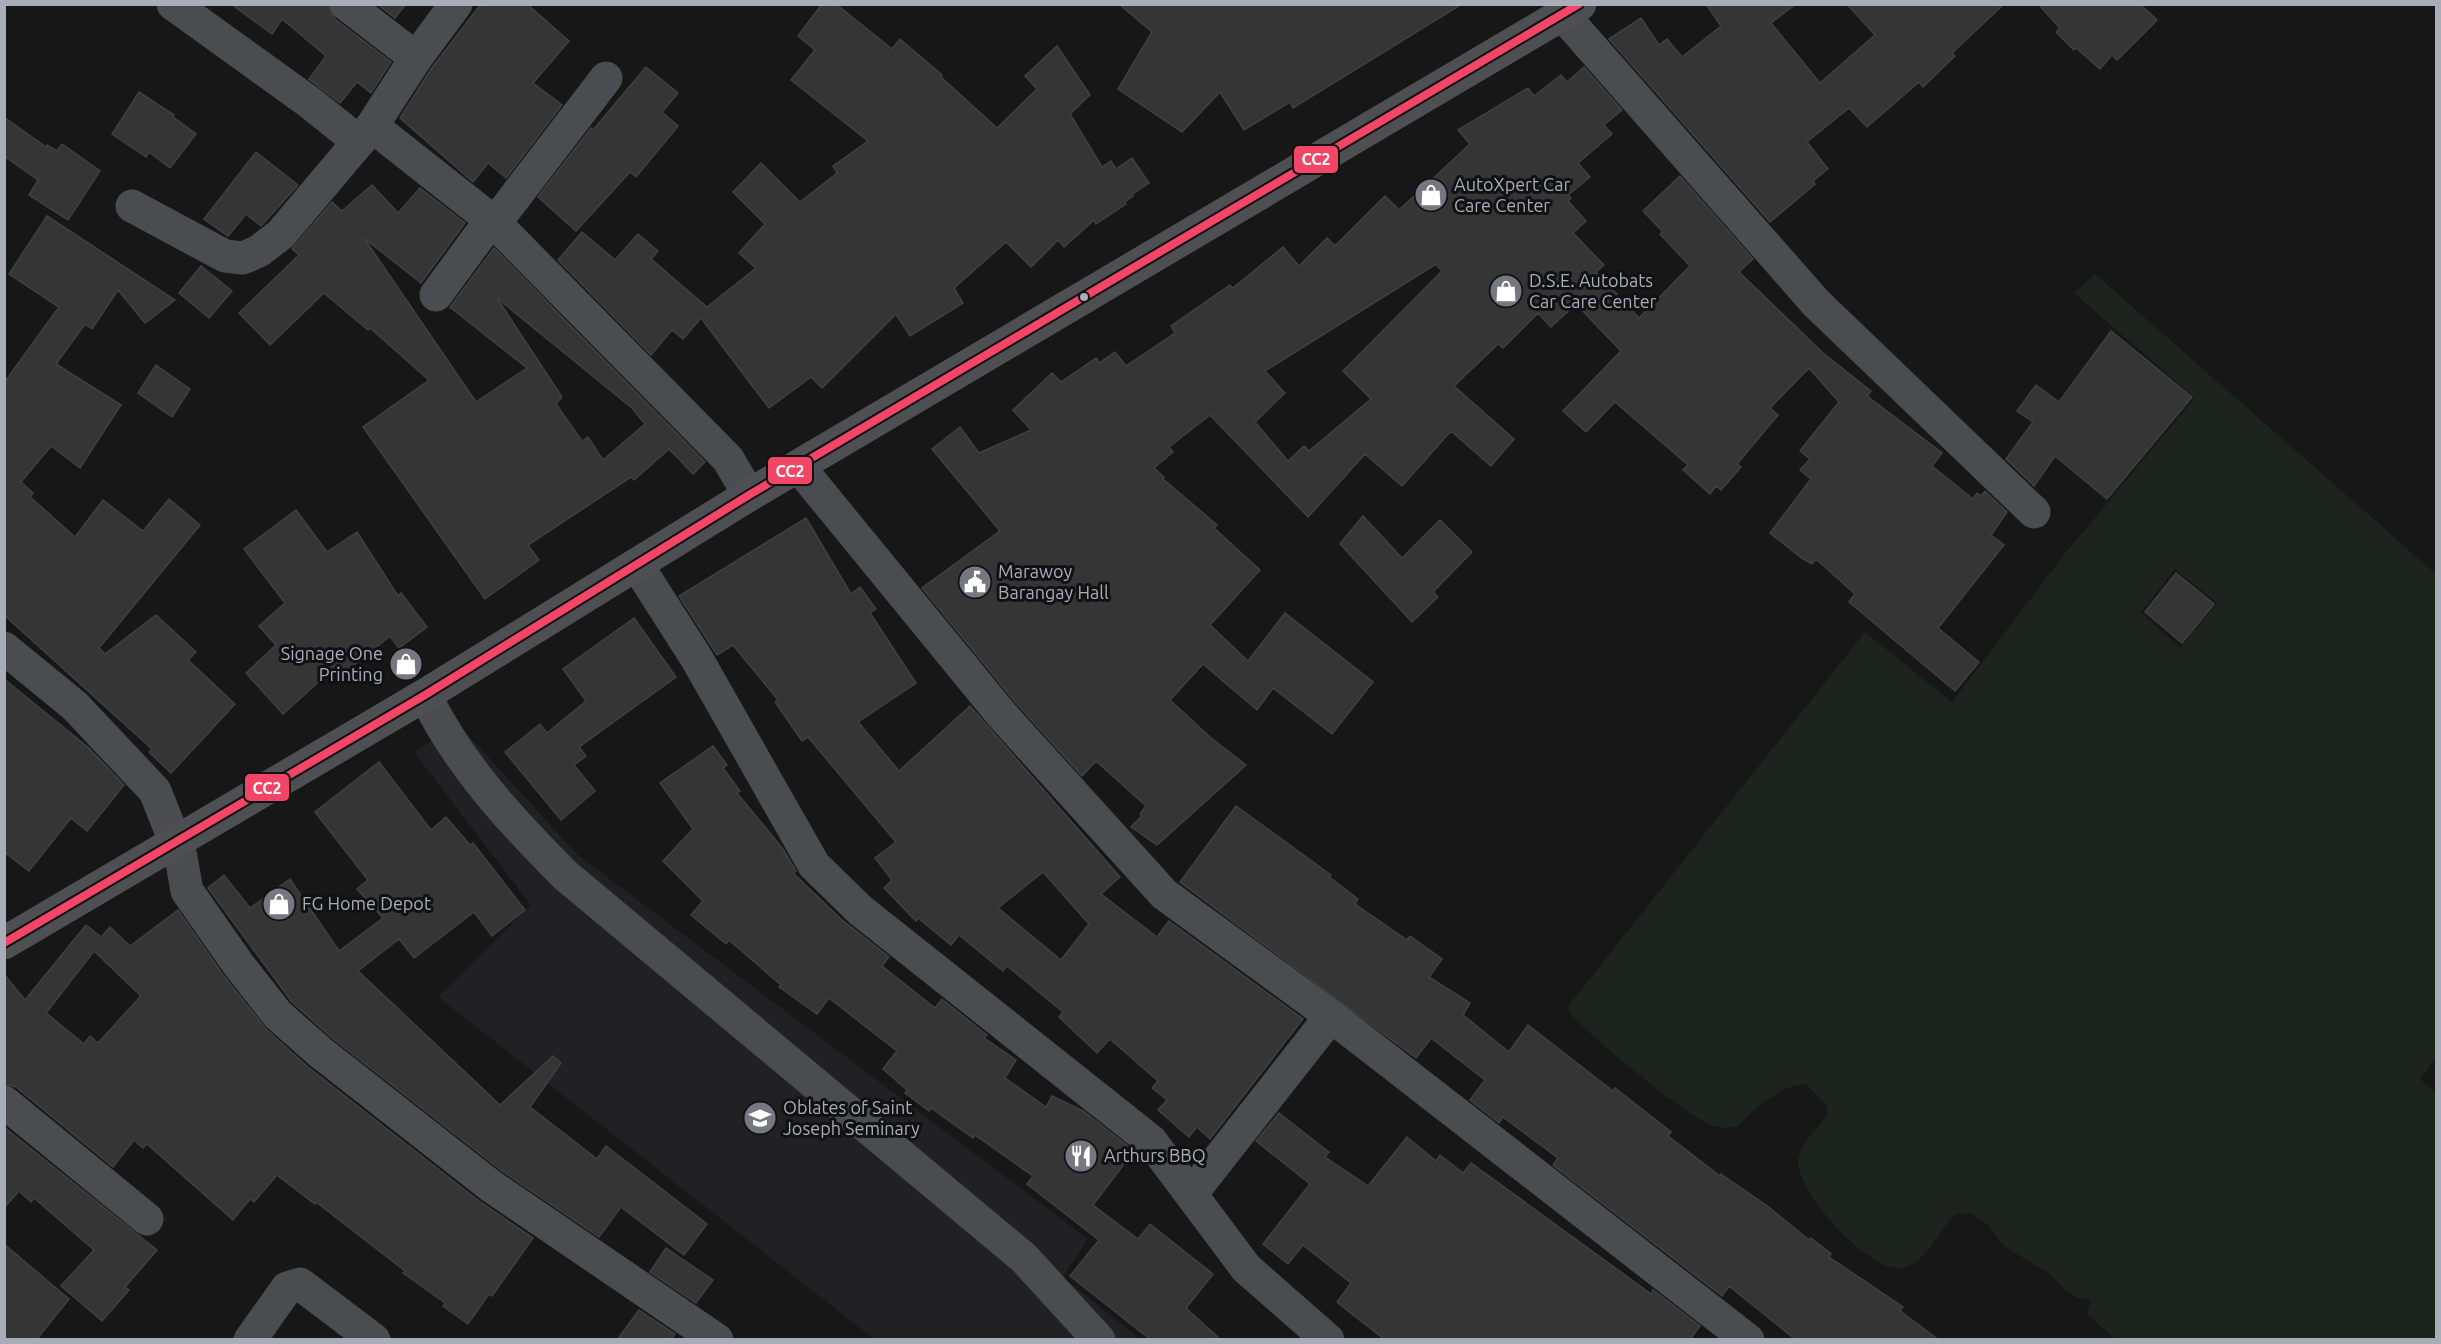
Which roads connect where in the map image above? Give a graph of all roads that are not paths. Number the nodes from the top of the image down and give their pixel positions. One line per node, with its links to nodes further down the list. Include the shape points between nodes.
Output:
1 (173, 4): 7 (street, via 309,102)
2 (346, 4): 5 (street)
3 (456, 4): 5 (street)
4 (1571, 10): 11 (main road); 13 (street, via 1816,303)
5 (416, 58): 7 (street)
6 (606, 78): 9 (street)
7 (366, 134): 8 (street, via 281,234 260,251 243,258 225,256); 9 (street)
8 (132, 206)
9 (493, 222): 10 (street); 12 (street, via 728,459)
10 (436, 295)
11 (799, 467): 12 (main road); 19 (street, via 1002,715 1164,894)
12 (749, 495): 14 (main road)
13 (2034, 512)
14 (637, 565): 16 (main road); 21 (street, via 697,659 814,865 860,910 1151,1141)
15 (4, 648): 17 (street, via 75,706 155,791)
16 (425, 695): 17 (main road); 26 (street, via 441,728 503,812 565,875 1024,1258)
17 (176, 842): 18 (main road); 25 (street, via 187,891 278,1015 491,1186)
18 (4, 943)
19 (1331, 1017): 21 (street); 28 (street)
20 (4, 1102): 22 (street)
21 (1192, 1193): 27 (street, via 1246,1268)
22 (147, 1219)
23 (250, 1340): 24 (street, via 287,1288 300,1284)
24 (374, 1340)
25 (717, 1340)
26 (1099, 1340)
27 (1328, 1340)
28 (1748, 1340)

